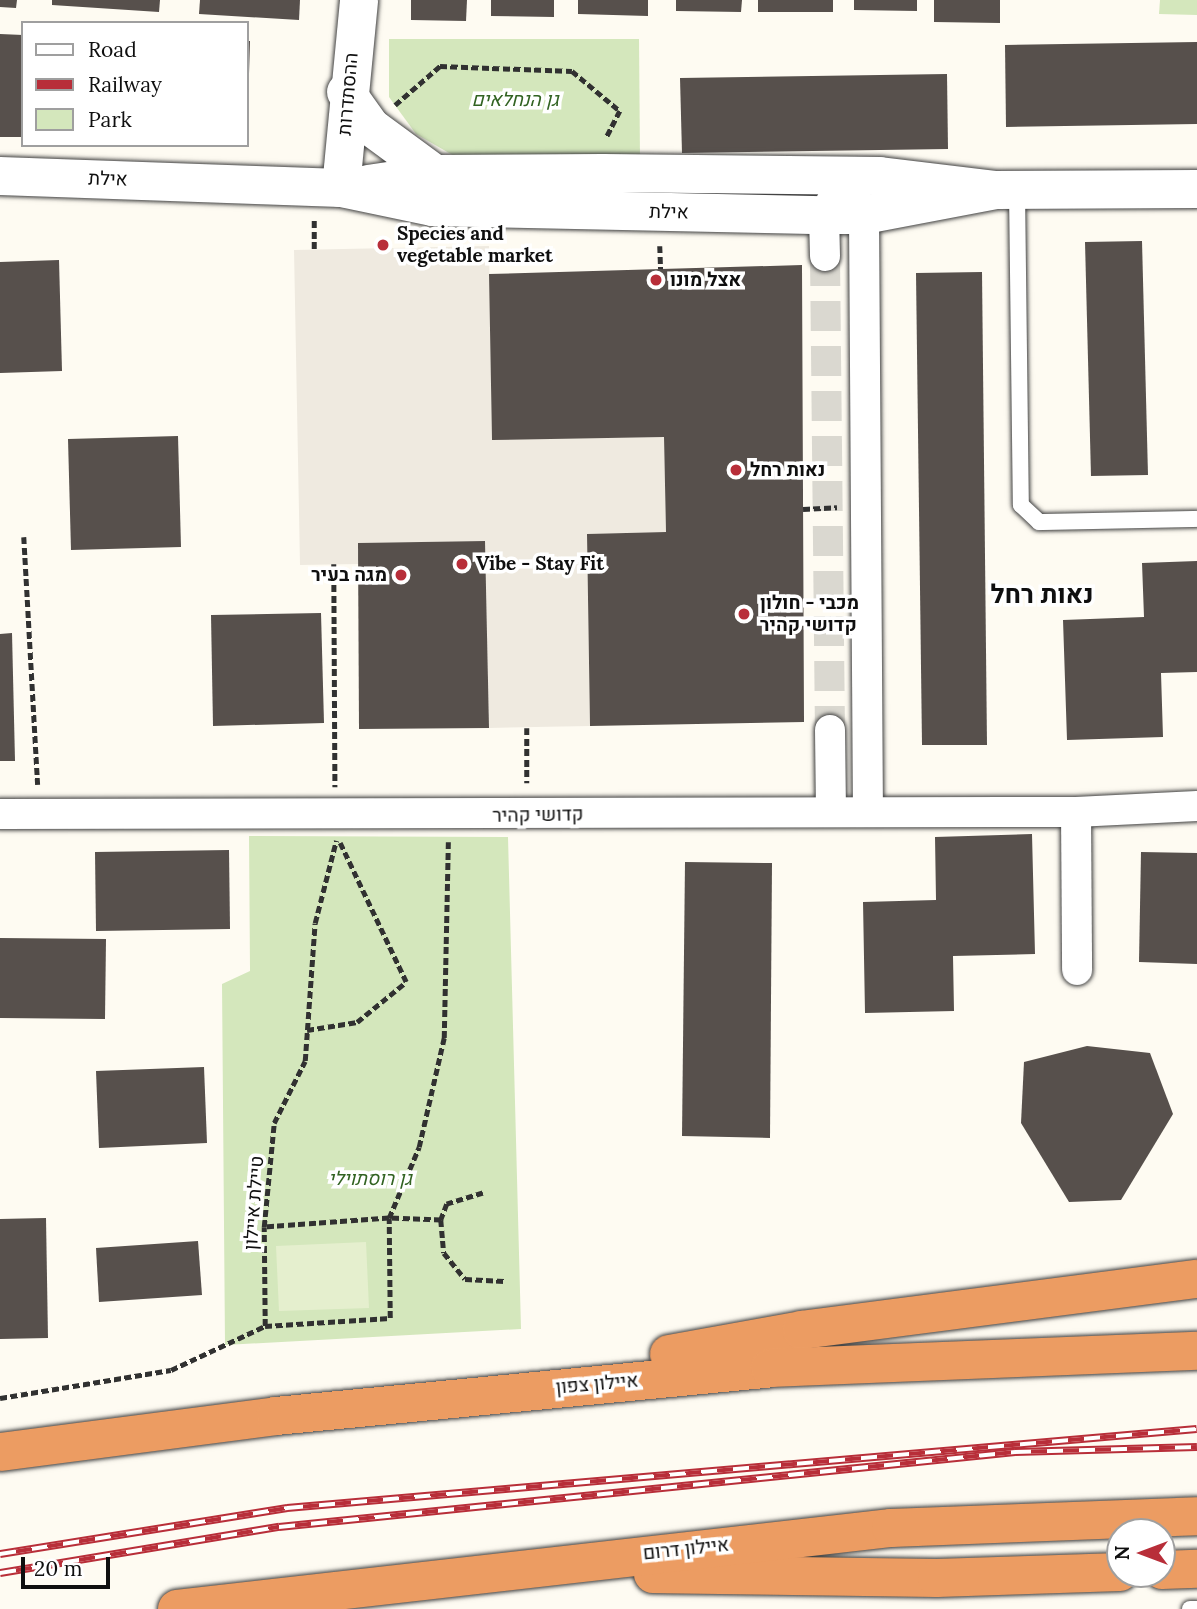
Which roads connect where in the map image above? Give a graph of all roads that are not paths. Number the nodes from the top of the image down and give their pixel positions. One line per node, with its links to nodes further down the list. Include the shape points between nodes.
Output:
1 (359, 0): 2 (street, ההסתדרות)
2 (346, 92): 3 (street, via 371,127); 6 (street, ההסתדרות)
3 (435, 174): 4 (street, אילת); 6 (street, אילת)
4 (844, 175): 8 (street, אילת); 9 (street); 10 (street)
5 (0, 176): 6 (street, אילת)
6 (341, 188): 9 (street, אילת, via 433,206)
7 (1197, 189): 8 (street, אילת)
8 (1007, 190): 10 (street, אילת); 12 (lane, via 1021,505 1039,522)
9 (824, 215): 10 (street, אילת); 11 (street)
10 (864, 215): 16 (street)
11 (825, 256)
12 (1197, 519)
13 (830, 730): 15 (street)
14 (1197, 806): 17 (street, קדושי קהיר)
15 (831, 812): 16 (street, קדושי קהיר); 18 (street, קדושי קהיר, via 449,816 337,825)
16 (868, 812): 17 (street, קדושי קהיר)
17 (1076, 812): 19 (street)
18 (0, 814)
19 (1077, 970)
20 (1197, 1279): 22 (highway, via 802,1330)
21 (1197, 1351): 22 (highway, איילון צפון, via 770,1368)
22 (373, 1408): 23 (highway, איילון צפון)
23 (0, 1452)
24 (1197, 1516): 27 (highway, איילון דרום, via 891,1528)
25 (1197, 1569): 26 (highway)
26 (1176, 1570)
27 (479, 1571): 28 (highway, via 937,1578); 29 (highway, איילון דרום)
28 (1106, 1572)
29 (177, 1609)
30 (1190, 1609): 31 (lane)
31 (1197, 1609)

